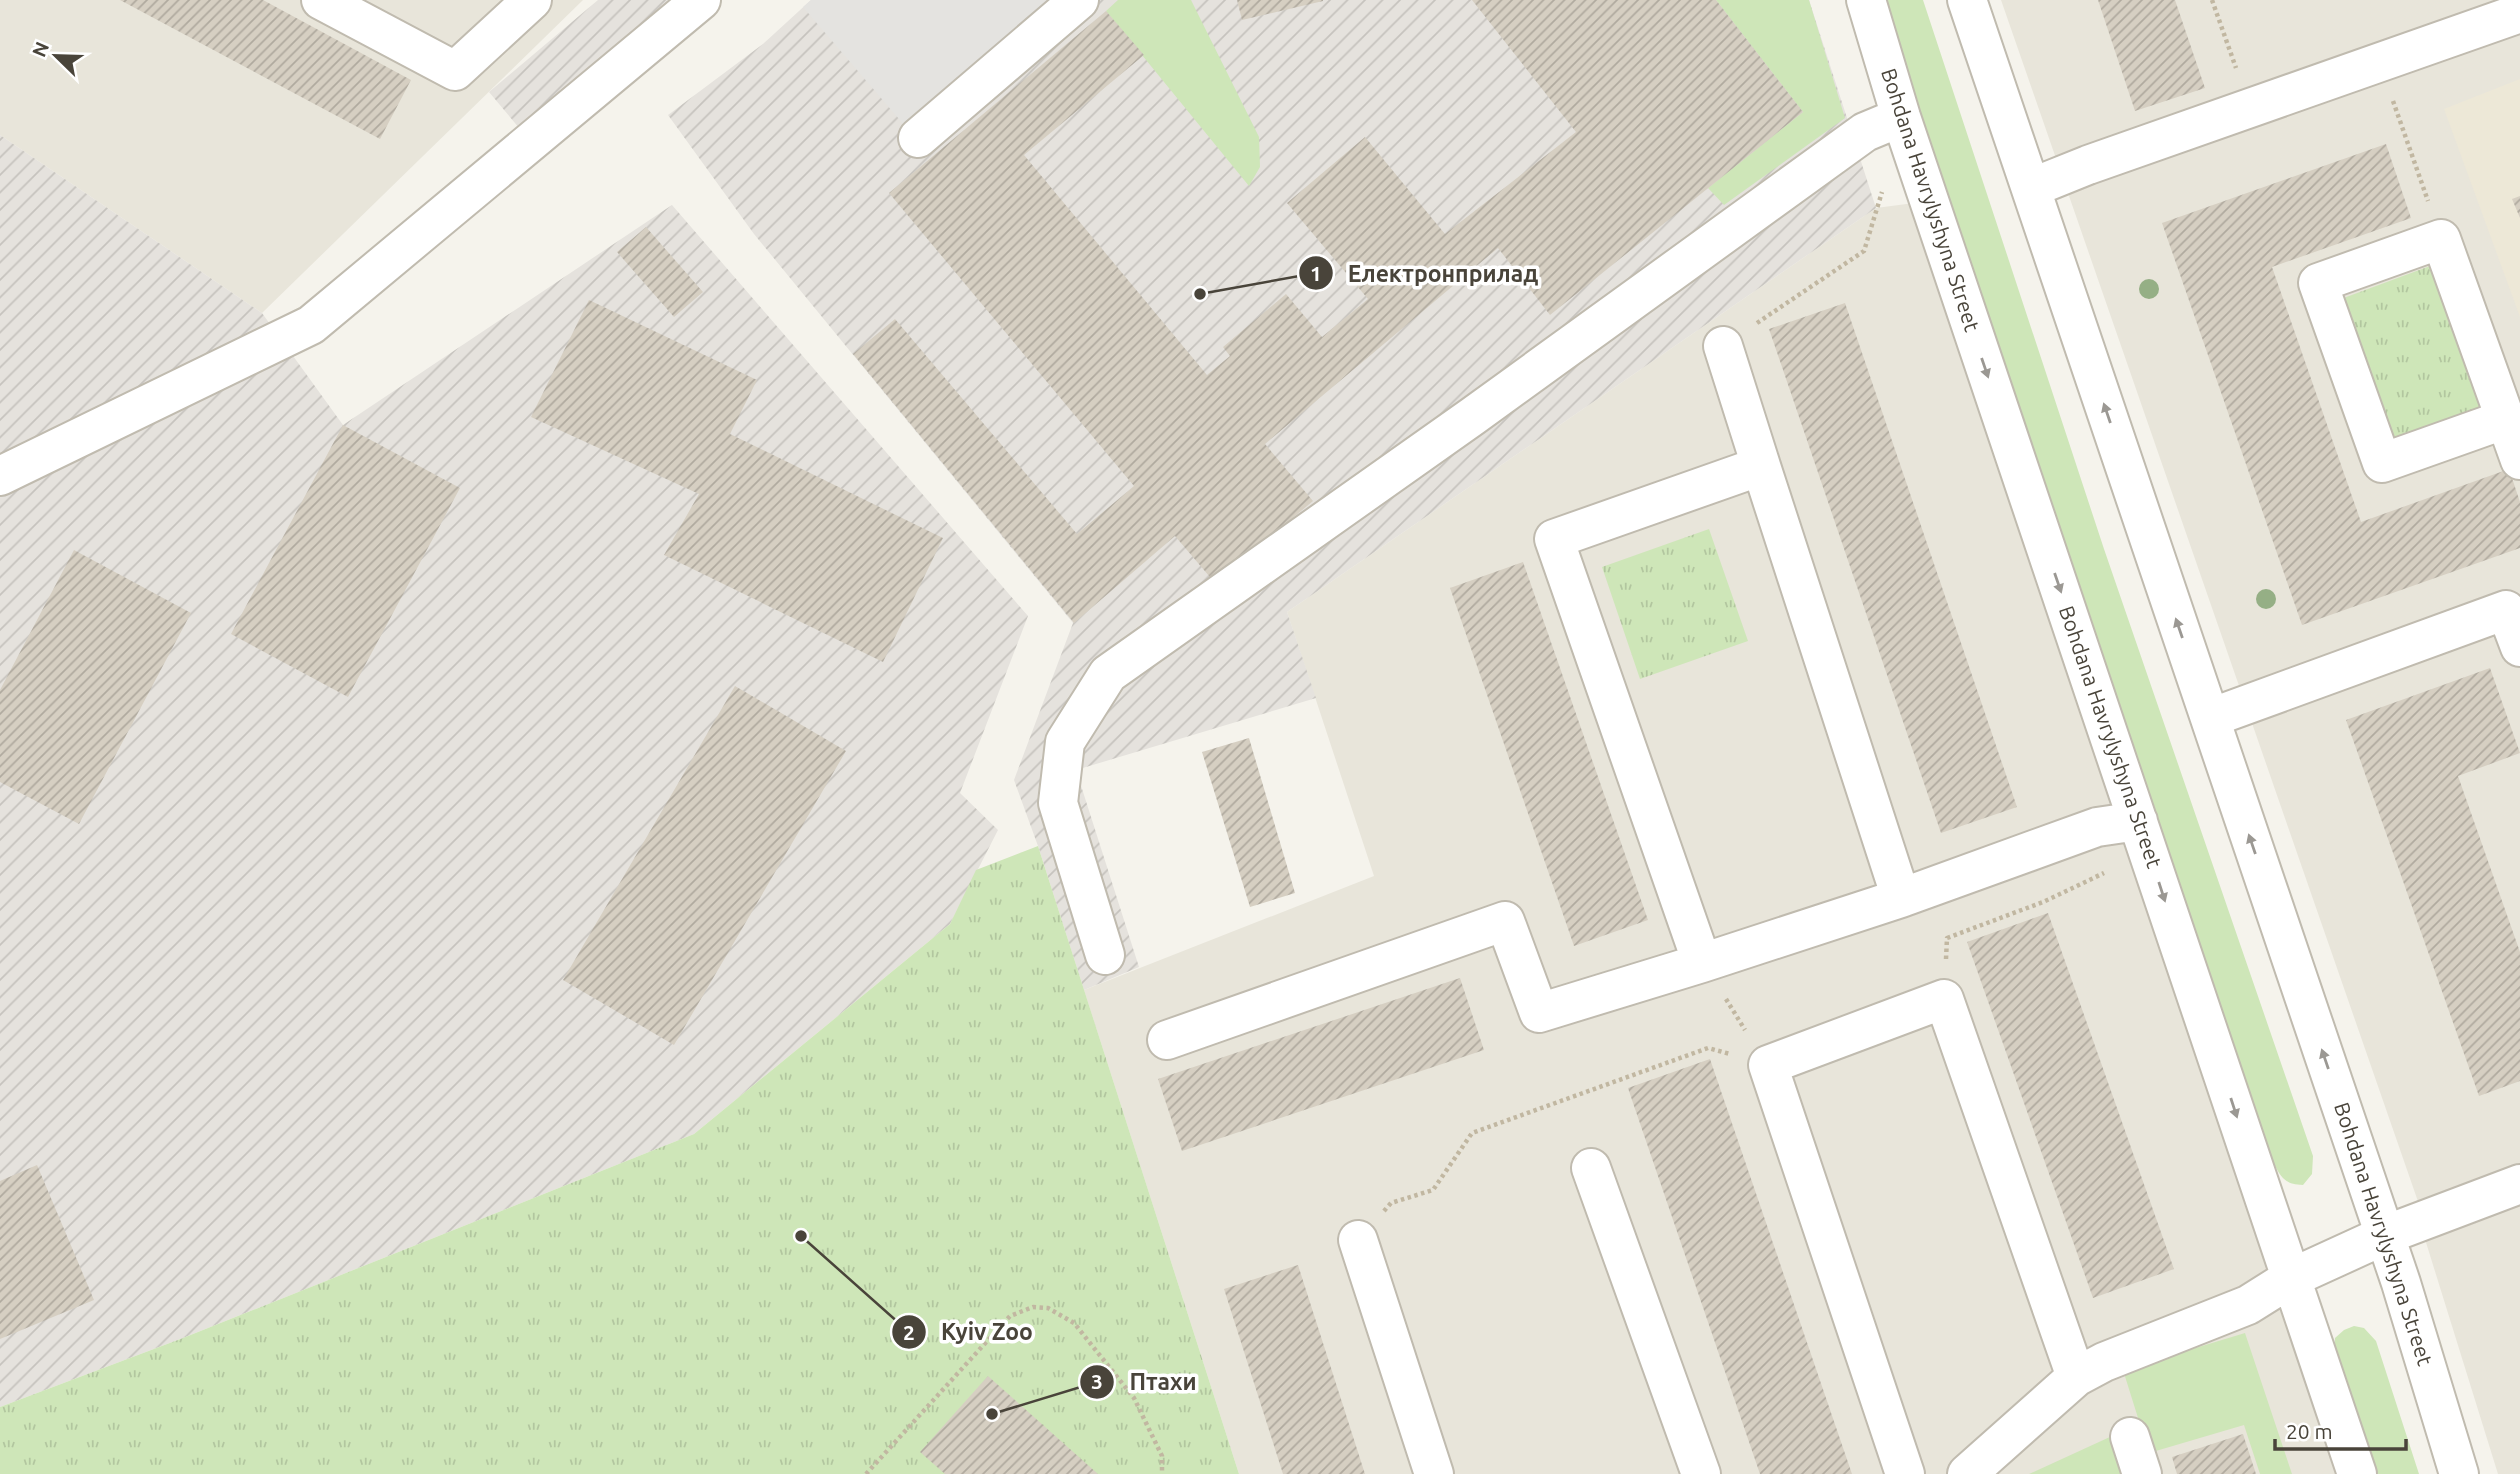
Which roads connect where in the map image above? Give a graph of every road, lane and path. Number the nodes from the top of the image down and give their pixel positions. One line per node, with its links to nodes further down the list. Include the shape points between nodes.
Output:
1 (321, 0): 2 (street, via 455,71)
2 (533, 0)
3 (701, 0): 20 (street, via 311,325)
4 (1079, 0): 12 (street)
5 (1866, 0): 11 (street, Bohdana Havrylyshyna Street)
6 (1967, 0): 14 (street, Bohdana Havrylyshyna Street)
7 (2213, 0): 10 (path)
8 (2520, 13): 9 (street)
9 (2379, 62): 10 (street); 15 (path)
10 (2250, 108): 14 (street)
11 (1901, 117): 24 (street, Bohdana Havrylyshyna Street, one-way to 24); 27 (street, via 1865,132 1108,674 1065,742 1058,803)
12 (918, 138)
13 (1883, 188): 16 (path, via 1864,251)
14 (2031, 188): 23 (street, Bohdana Havrylyshyna Street, one-way to 14)
15 (2441, 239): 17 (street); 17 (street, via 2318,283 2382,463)
16 (1723, 346): 19 (street)
17 (2506, 419): 18 (street)
18 (2520, 460)
19 (1762, 466): 26 (street); 28 (street, via 1554,539)
20 (0, 476)
21 (2513, 607): 22 (street); 23 (street)
22 (2520, 647)
23 (2210, 719): 35 (street, Bohdana Havrylyshyna Street, one-way to 23)
24 (2138, 821): 26 (street, via 2097,827); 37 (street, Bohdana Havrylyshyna Street, one-way to 37)
25 (2110, 869): 29 (path, via 2043,902 1947,939)
26 (1901, 898): 28 (street)
27 (1105, 954)
28 (1702, 963): 30 (street, via 1539,1013 1505,921); 31 (path)
29 (1944, 999): 31 (street); 38 (street)
30 (1167, 1040)
31 (1768, 1065): 34 (path, via 1708,1048 1472,1133 1433,1190); 44 (street)
32 (1591, 1168): 43 (street)
33 (2520, 1184): 35 (street)
34 (1410, 1196)
35 (2385, 1235): 37 (street); 48 (street, Bohdana Havrylyshyna Street)
36 (1358, 1240): 42 (street)
37 (2291, 1278): 38 (street, via 2248,1305); 47 (street, Bohdana Havrylyshyna Street)
38 (2076, 1377): 45 (street)
39 (2130, 1437): 46 (street)
40 (866, 1474): 41 (path, via 1010,1317 1032,1307 1048,1308 1074,1323 1134,1398 1162,1456)
41 (1162, 1474)
42 (1434, 1474)
43 (1701, 1474)
44 (1905, 1474)
45 (1967, 1474)
46 (2142, 1474)
47 (2357, 1474)
48 (2459, 1474)

